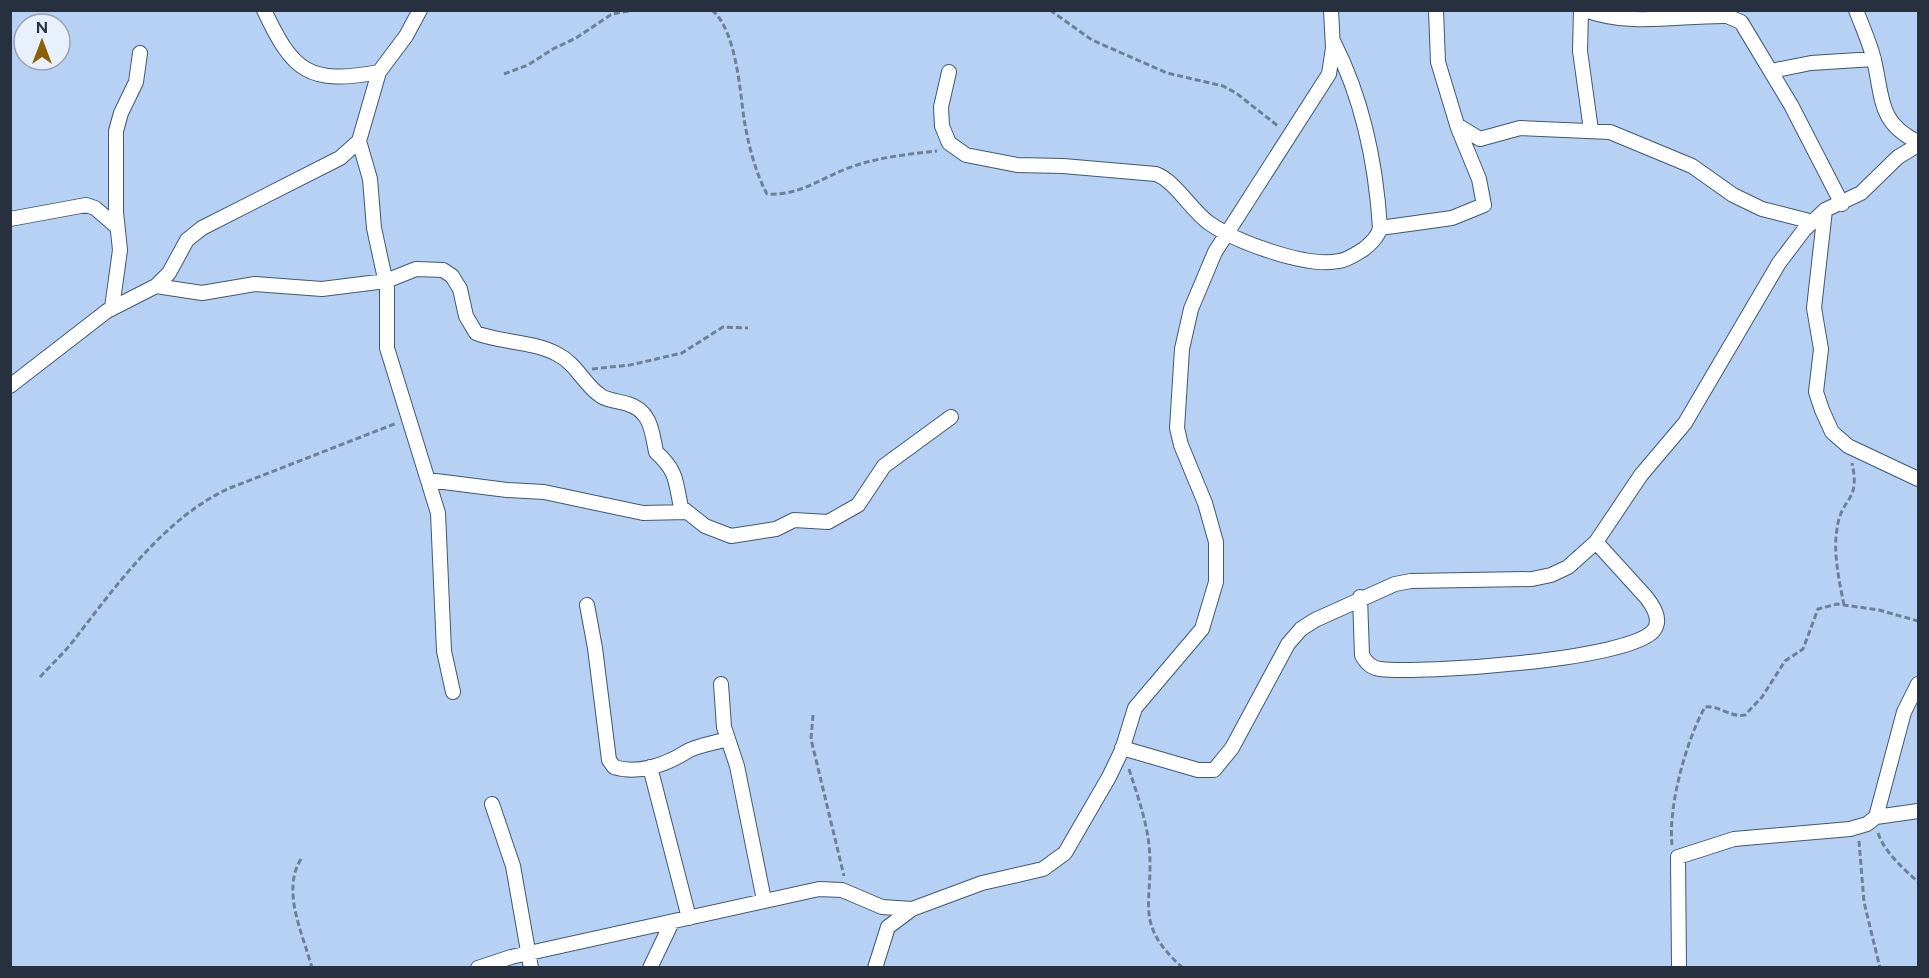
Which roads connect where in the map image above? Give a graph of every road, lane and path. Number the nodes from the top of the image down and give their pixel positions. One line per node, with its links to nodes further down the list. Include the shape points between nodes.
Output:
1 (264, 10): 14 (street, via 285,53 301,66 329,76)
2 (420, 10): 14 (street)
3 (635, 10): 16 (path, via 612,14 528,65)
4 (712, 10): 22 (path, via 730,45 747,129 766,194 797,190 865,163)
5 (1050, 10): 19 (path, via 1092,40 1167,73 1236,93)
6 (1331, 10): 10 (street)
7 (1436, 10): 17 (street, via 1438,62)
8 (1583, 10): 13 (street, via 1609,17 1727,16 1740,22); 18 (street, via 1581,62)
9 (1856, 10): 12 (street)
10 (1333, 39): 19 (street, via 1329,74); 28 (street, via 1360,107 1377,182)
11 (140, 54): 27 (street, via 136,82 116,131)
12 (1874, 58): 13 (street); 21 (street, via 1885,112 1897,130)
13 (1771, 71): 23 (street)
14 (379, 72): 20 (street)
15 (950, 72): 22 (street, via 941,107 942,126 946,139)
16 (504, 74)
17 (1457, 124): 18 (street, via 1480,139 1520,128); 28 (street, via 1479,179 1483,206 1452,218)
18 (1591, 130): 26 (street, via 1614,133 1692,166 1732,195 1762,209)
19 (1290, 136): 29 (street)
20 (359, 141): 30 (street, via 370,179 374,228); 31 (street, via 340,158 202,228 187,240 169,273)
21 (1918, 144): 23 (street, via 1898,157 1867,189)
22 (957, 149): 29 (street, via 974,159 1017,165 1156,174)
23 (1842, 204): 24 (street)
24 (1825, 210): 26 (street); 38 (street, via 1814,308 1821,349 1816,392 1828,426)
25 (10, 219): 27 (street, via 86,205)
26 (1813, 222): 42 (street, via 1779,263 1685,423 1636,482)
27 (117, 227): 32 (street, via 120,250)
28 (1380, 228): 29 (street, via 1364,249 1335,262 1288,256)
29 (1227, 235): 53 (street, via 1215,252 1191,309 1182,348 1177,413 1179,438 1214,532 1216,582 1202,629 1135,708)
30 (386, 281): 31 (street, via 322,289 255,284 202,293); 34 (street, via 412,270 443,270 460,289 466,316 476,333 557,354); 37 (street, via 387,345)
31 (156, 286): 32 (street)
32 (112, 309): 35 (street)
33 (748, 328): 34 (path, via 723,327 682,353 595,368)
34 (583, 376): 41 (street, via 602,396 635,407 649,420 656,452 673,469 680,506)
35 (10, 386)
36 (951, 417): 41 (street, via 889,461 858,505 828,522 794,520 776,528 731,536 705,526)
37 (410, 418): 40 (street); 47 (path, via 230,488 209,500 134,564)
38 (1848, 446): 39 (street); 45 (path, via 1856,484 1841,514 1836,545)
39 (1918, 479)
40 (428, 480): 41 (street, via 544,492 643,513); 50 (street, via 441,527 442,624)
41 (686, 512)
42 (1596, 542): 43 (street, via 1568,567 1551,575 1402,582); 43 (street, via 1646,597 1657,618 1653,632 1645,638 1608,650 1563,659 1406,670 1377,668 1362,656)
43 (1360, 597): 53 (street, via 1294,636 1218,768 1198,770)
44 (587, 605): 54 (street, via 609,760 616,768)
45 (1844, 605): 46 (path); 59 (path, via 1818,609 1803,649 1785,660 1762,697 1745,715 1704,708 1690,737 1672,808 1670,828)
46 (1918, 621)
47 (40, 678)
48 (722, 684): 52 (street)
49 (1918, 684): 57 (street, via 1904,712)
50 (453, 692)
51 (813, 715): 62 (path, via 811,739)
52 (728, 739): 54 (street); 63 (street, via 740,777)
53 (1122, 749): 64 (street, via 1071,844 1052,864 982,883); 72 (path, via 1146,824 1152,931)
54 (650, 767): 65 (street)
55 (492, 804): 67 (street, via 513,866)
56 (1918, 811): 57 (street)
57 (1876, 817): 58 (street); 61 (path, via 1881,843)
58 (1857, 827): 59 (street, via 1734,839); 74 (path, via 1864,902)
59 (1677, 858): 73 (street)
60 (302, 859): 68 (path, via 293,873 292,891)
61 (1918, 882)
62 (848, 892): 63 (street, via 819,889); 64 (street, via 882,907)
63 (764, 900): 65 (street)
64 (912, 909): 71 (street, via 888,927)
65 (689, 918): 66 (street)
66 (672, 922): 67 (street); 70 (street)
67 (530, 960): 69 (street)
68 (312, 968)
69 (478, 968)
70 (650, 968)
71 (875, 968)
72 (1183, 968)
73 (1679, 968)
74 (1880, 968)

